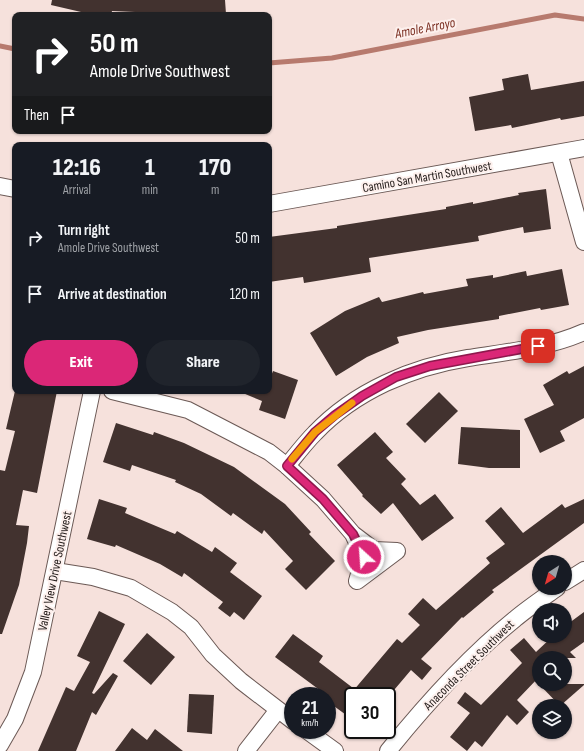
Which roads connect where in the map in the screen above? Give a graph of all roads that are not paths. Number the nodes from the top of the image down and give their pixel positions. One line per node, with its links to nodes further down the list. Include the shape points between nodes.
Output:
1 (584, 148): 2 (street, Camino San Martin Southwest)
2 (559, 153): 5 (street, Camino San Martin Southwest); 6 (street)
3 (0, 186): 4 (street)
4 (12, 188)
5 (272, 203)
6 (584, 242)
7 (584, 332): 10 (street, via 538,346 430,366 396,377 335,415 315,432)
8 (91, 394): 13 (street, Valley View Drive Southwest)
9 (124, 394): 10 (street, via 188,410 269,452)
10 (287, 466): 11 (street, via 323,499)
11 (353, 534)
12 (584, 570): 14 (street)
13 (55, 571): 16 (street, via 93,577 131,588 172,612 191,627 213,654 241,681); 19 (street, Valley View Drive Southwest, via 33,672 15,719)
14 (572, 578)
15 (548, 595): 22 (street, Anaconda Street Southwest, via 515,619 463,667)
16 (278, 710): 17 (street); 20 (street)
17 (284, 714)
18 (318, 739): 21 (street)
19 (0, 745)
20 (246, 751)
21 (335, 751)
22 (388, 751)

